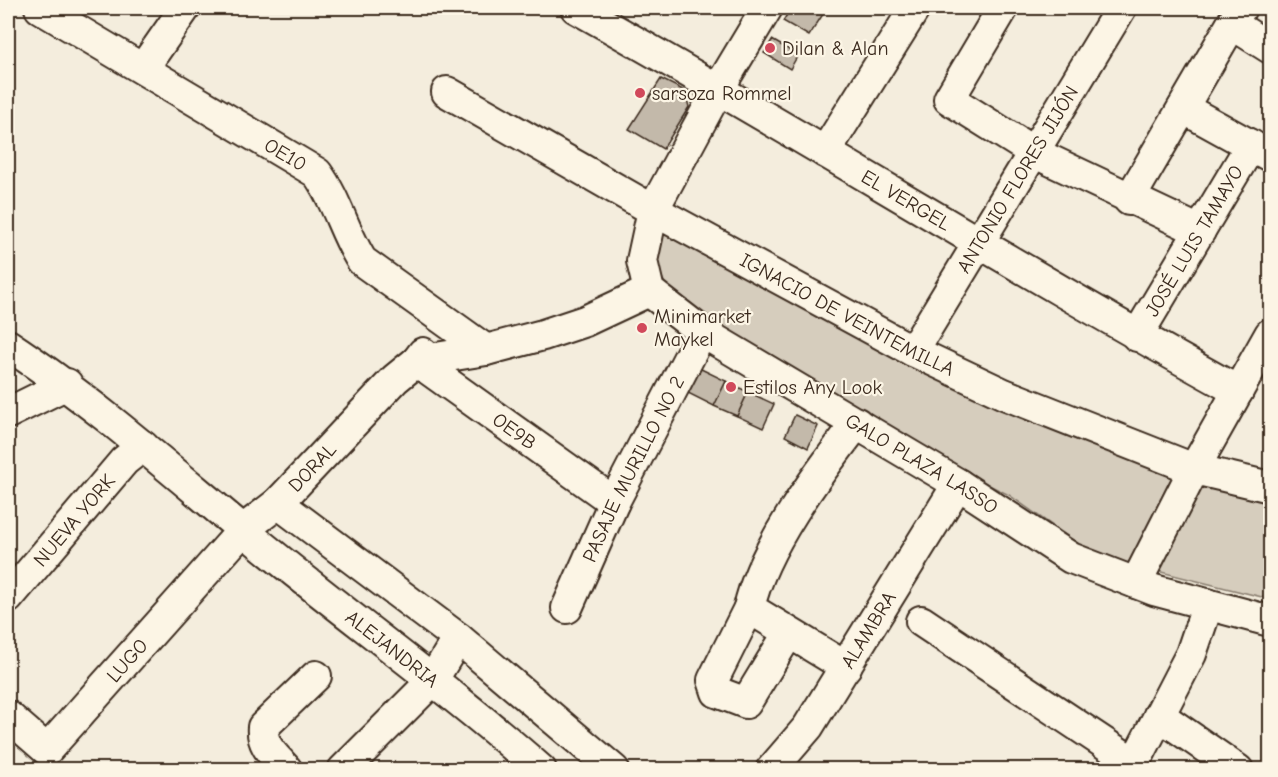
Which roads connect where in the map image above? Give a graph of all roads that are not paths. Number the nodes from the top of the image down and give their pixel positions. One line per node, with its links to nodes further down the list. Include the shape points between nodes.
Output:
1 (40, 8): 10 (street, OE10)
2 (185, 8): 10 (street)
3 (576, 8): 11 (street, EL VERGEL)
4 (767, 8): 11 (street)
5 (915, 8): 15 (street)
6 (1001, 8): 16 (street, via 949,99)
7 (1121, 8): 16 (street, ANTONIO FLORES JIJÓN)
8 (1236, 16): 9 (street); 13 (street)
9 (1270, 48)
10 (144, 68): 22 (street, OE10, via 317,173 330,191 352,247 362,261)
11 (719, 88): 15 (street, EL VERGEL); 18 (street)
12 (447, 92): 18 (street, IGNACIO DE VEINTEMILLA)
13 (1184, 108): 14 (street); 17 (street)
14 (1261, 151): 19 (street, JOSÉ LUIS TAMAYO)
15 (825, 152): 20 (street, EL VERGEL)
16 (1035, 153): 17 (street); 20 (street, ANTONIO FLORES JIJÓN)
17 (1129, 200): 19 (street)
18 (653, 210): 21 (street, via 642,261); 28 (street, IGNACIO DE VEINTEMILLA)
19 (1200, 231): 25 (street, JOSÉ LUIS TAMAYO)
20 (977, 243): 25 (street, EL VERGEL); 28 (street, ANTONIO FLORES JIJÓN)
21 (649, 291): 23 (street, GALO PLAZA LASSO); 27 (street, DORAL, via 585,321)
22 (445, 320): 27 (street, OE10); 29 (street)
23 (702, 332): 33 (street, GALO PLAZA LASSO); 38 (street, PASAJE MURILLO NO 2)
24 (1270, 334): 31 (street)
25 (1137, 336): 31 (street, EL VERGEL)
26 (8, 345): 30 (street)
27 (486, 350): 29 (street, DORAL)
28 (913, 351): 35 (street, IGNACIO DE VEINTEMILLA, via 1004,394)
29 (417, 361): 38 (street, OE9B); 39 (street, DORAL, via 394,379)
30 (67, 384): 32 (street); 34 (street)
31 (1238, 391): 35 (street)
32 (8, 413)
33 (857, 423): 36 (street, GALO PLAZA LASSO); 45 (street, via 784,528)
34 (143, 446): 40 (street); 42 (street, NUEVA YORK, via 124,461)
35 (1194, 469): 37 (street, IGNACIO DE VEINTEMILLA); 41 (street)
36 (958, 484): 41 (street, GALO PLAZA LASSO, via 1071,558); 50 (street, ALAMBRA)
37 (1270, 487)
38 (614, 501): 44 (street, PASAJE MURILLO NO 2)
39 (278, 503): 40 (street, DORAL); 49 (street)
40 (243, 530): 52 (street, ALEJANDRIA); 53 (street, LUGO, via 46,750)
41 (1136, 583): 43 (street, GALO PLAZA LASSO)
42 (8, 598)
43 (1208, 604): 47 (street, GALO PLAZA LASSO); 54 (street, via 1191,654)
44 (567, 608)
45 (749, 608): 48 (street); 48 (street, via 713,680 717,692 746,703)
46 (921, 621): 56 (street)
47 (1270, 621)
48 (788, 634): 50 (street)
49 (458, 638): 52 (street); 60 (street)
50 (846, 667): 55 (street, ALAMBRA)
51 (316, 676): 57 (street, via 263,727 265,746)
52 (432, 681): 58 (street); 59 (street, ALEJANDRIA, via 474,710)
53 (8, 716)
54 (1159, 716): 56 (street); 61 (street)
55 (787, 766)
56 (1133, 766)
57 (287, 770)
58 (343, 770)
59 (541, 770)
60 (614, 770)
61 (1238, 770)

